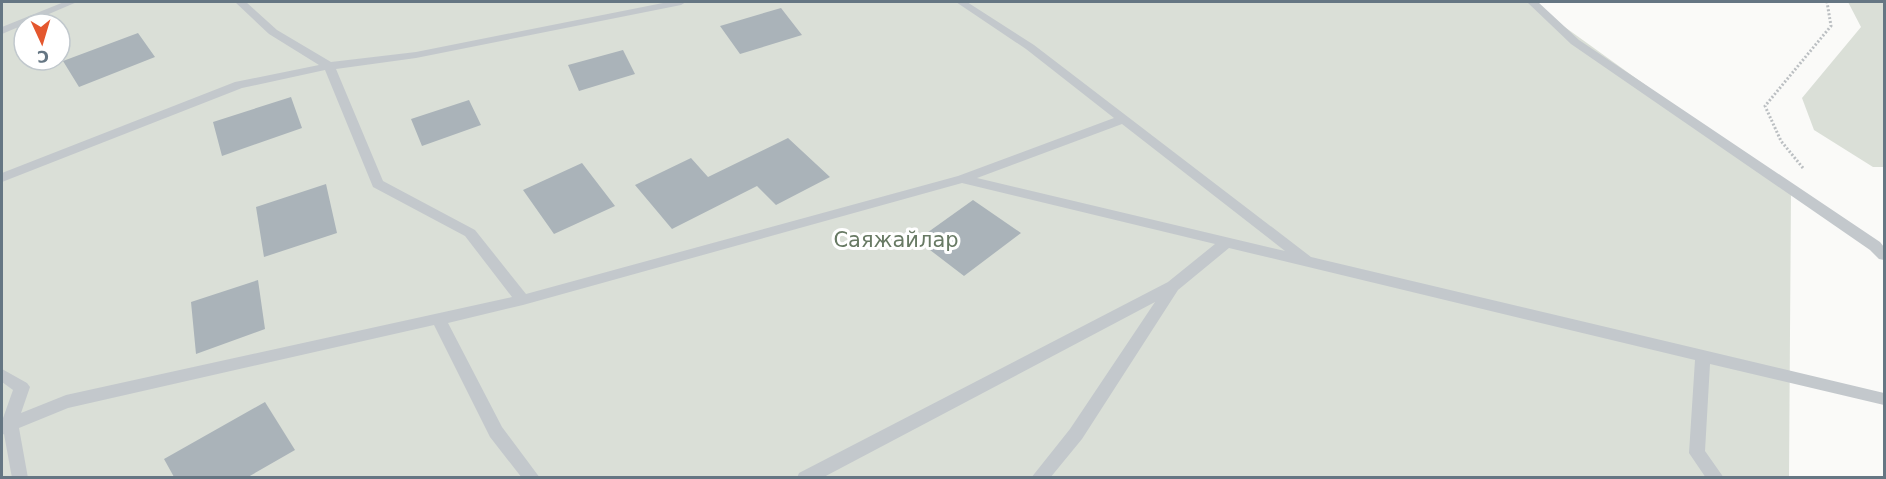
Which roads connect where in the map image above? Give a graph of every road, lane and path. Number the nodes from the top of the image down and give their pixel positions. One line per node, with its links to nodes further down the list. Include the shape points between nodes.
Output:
1 (72, 2): 7 (lane)
2 (240, 2): 8 (lane, via 273,32)
3 (681, 2): 8 (lane, via 416,55)
4 (961, 2): 9 (lane, via 1030,47)
5 (1532, 2): 14 (lane, via 1575,42)
6 (1827, 2): 10 (path, via 1832,26 1765,106 1781,141)
7 (2, 31)
8 (328, 66): 11 (lane, via 239,86); 17 (lane, via 378,184 470,233)
9 (1123, 119): 12 (lane); 15 (lane)
10 (1809, 175)
11 (2, 178)
12 (962, 179): 13 (lane); 17 (lane)
13 (1225, 243): 15 (lane); 16 (lane)
14 (1884, 255)
15 (1310, 263): 19 (lane, via 1503,306)
16 (1173, 286): 25 (lane); 26 (lane, via 1076,434)
17 (522, 300): 18 (lane)
18 (439, 320): 22 (lane, via 66,402); 24 (lane, via 496,432)
19 (1703, 358): 21 (lane); 27 (lane, via 1697,453)
20 (2, 375): 22 (lane, via 22,387)
21 (1884, 399)
22 (6, 426): 23 (lane)
23 (20, 477)
24 (532, 477)
25 (805, 477)
26 (1039, 477)
27 (1716, 477)

